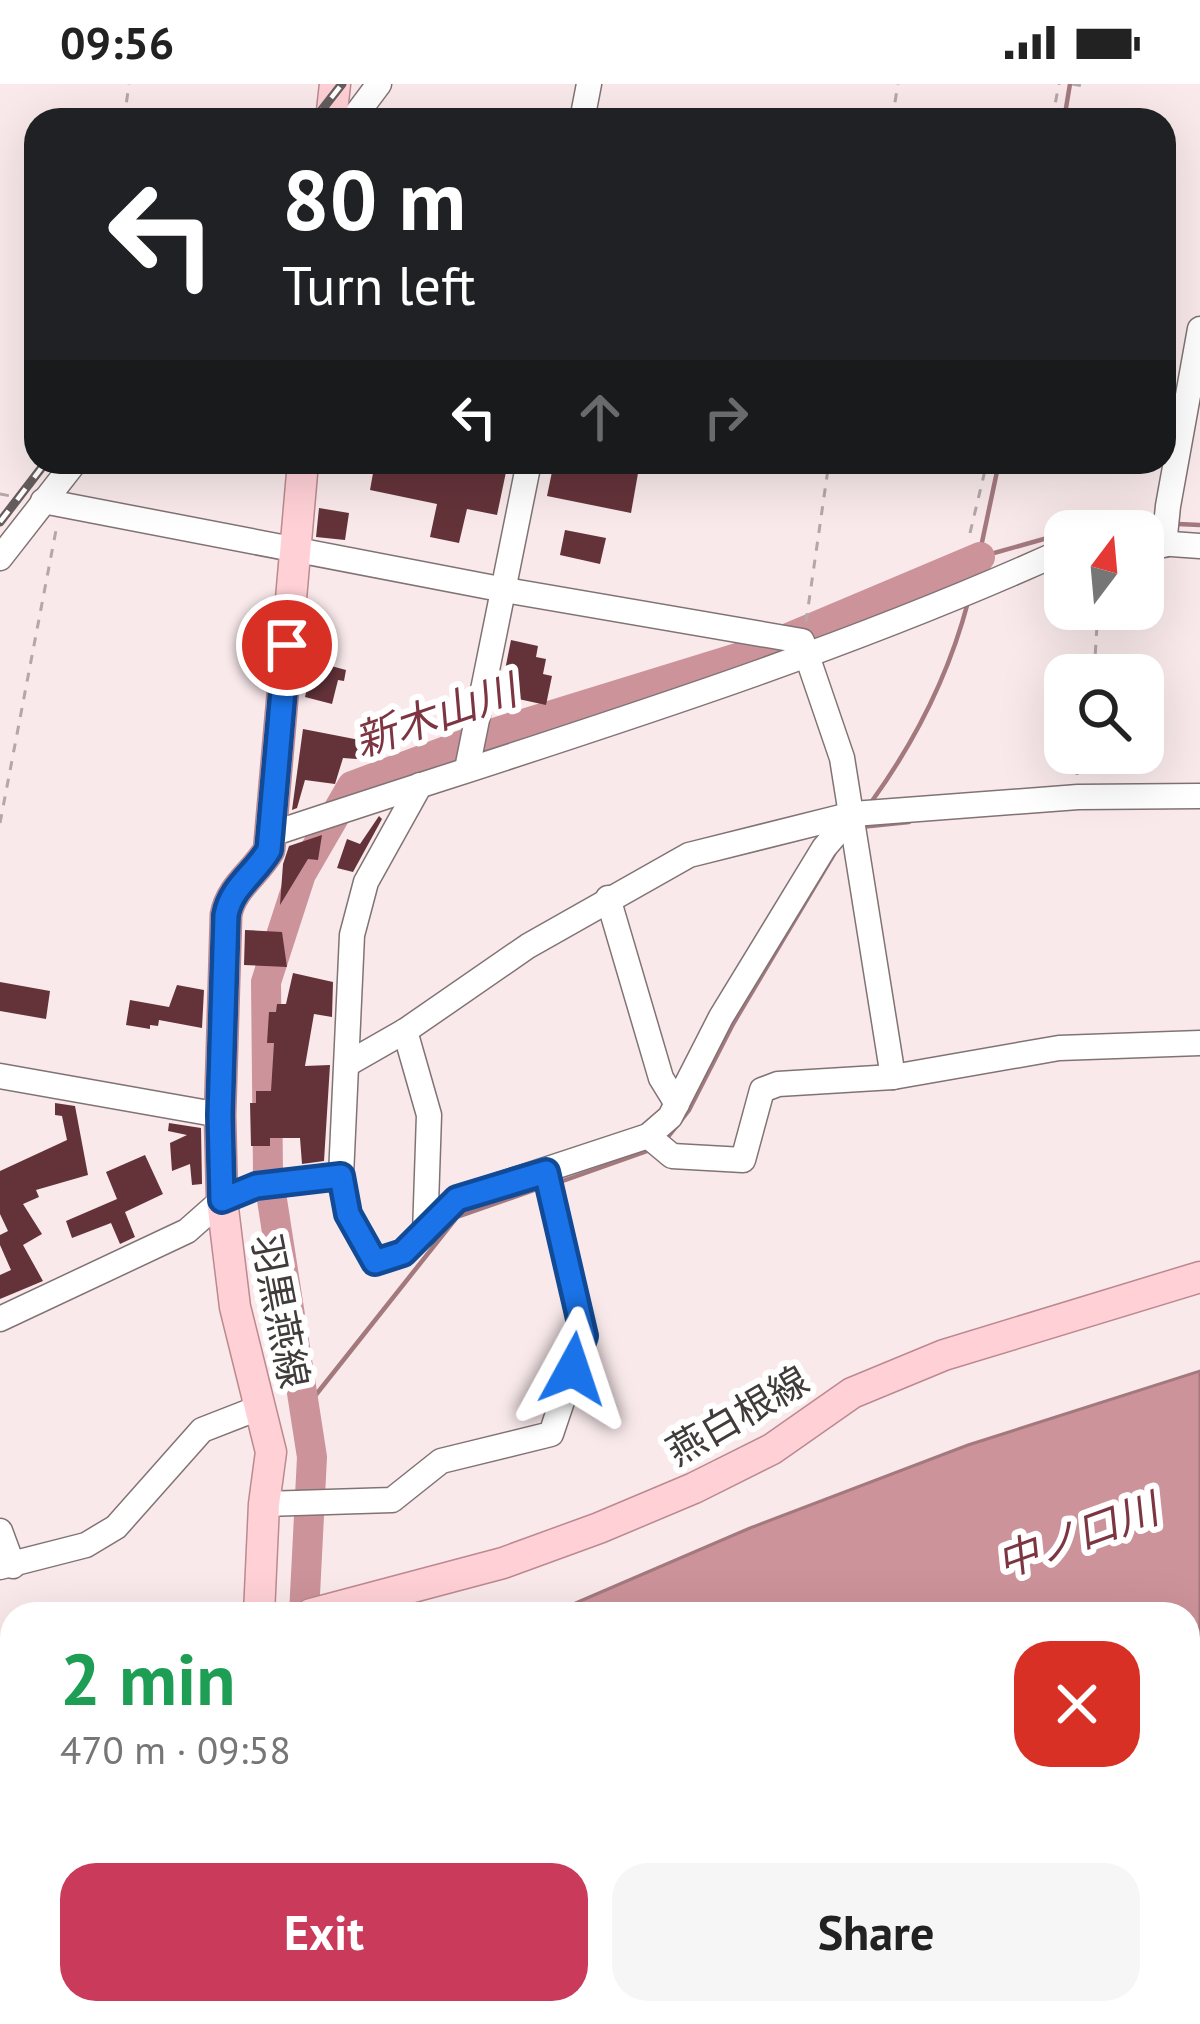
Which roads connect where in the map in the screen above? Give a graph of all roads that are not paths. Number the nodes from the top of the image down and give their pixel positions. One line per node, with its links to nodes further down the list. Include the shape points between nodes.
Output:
1 (1200, 328): 2 (street)
2 (1176, 462)
3 (68, 474): 7 (street)
4 (302, 474): 11 (main road, 羽黒燕線)
5 (527, 474): 14 (street)
6 (1174, 474): 8 (street)
7 (52, 503): 11 (street); 12 (street)
8 (1164, 517)
9 (1164, 544): 10 (street)
10 (1200, 546)
11 (296, 550): 14 (street); 20 (main road, 羽黒燕線)
12 (0, 558)
13 (1044, 558): 15 (street)
14 (505, 590): 15 (street); 16 (street)
15 (806, 648): 16 (street); 19 (street)
16 (467, 769): 17 (street)
17 (420, 784): 20 (street); 24 (street, via 357,914)
18 (1200, 796): 19 (street)
19 (853, 814): 21 (street, via 689,855); 26 (street); 27 (street, via 824,848)
20 (269, 835): 28 (main road, 羽黒燕線, via 255,874 228,903)
21 (608, 898): 22 (street); 27 (street, via 661,1078)
22 (405, 1030): 24 (street); 33 (street, via 429,1115)
23 (1200, 1043): 26 (street, via 1059,1048)
24 (349, 1063): 31 (street)
25 (0, 1076): 28 (street)
26 (893, 1077): 29 (street, via 762,1090 742,1160 672,1156)
27 (676, 1104): 29 (street)
28 (220, 1115): 32 (main road, 羽黒燕線)
29 (648, 1136): 30 (street)
30 (546, 1172): 33 (street, via 457,1199); 37 (street, via 584,1336 551,1434 441,1461 392,1500)
31 (341, 1176): 32 (street, via 256,1186); 33 (street, via 348,1214 375,1262)
32 (222, 1200): 35 (street, via 187,1232); 36 (main road, 羽黒燕線)
33 (425, 1234)
34 (1200, 1277): 41 (main road, 燕白根線, via 944,1355 852,1393 772,1449 599,1528)
35 (0, 1319)
36 (261, 1407): 37 (main road, 羽黒燕線, via 271,1452); 39 (street, via 202,1430 116,1527 86,1545)
37 (264, 1504): 40 (main road, 羽黒燕線)
38 (0, 1531): 39 (street)
39 (7, 1566)
40 (260, 1602)
41 (356, 1602)

